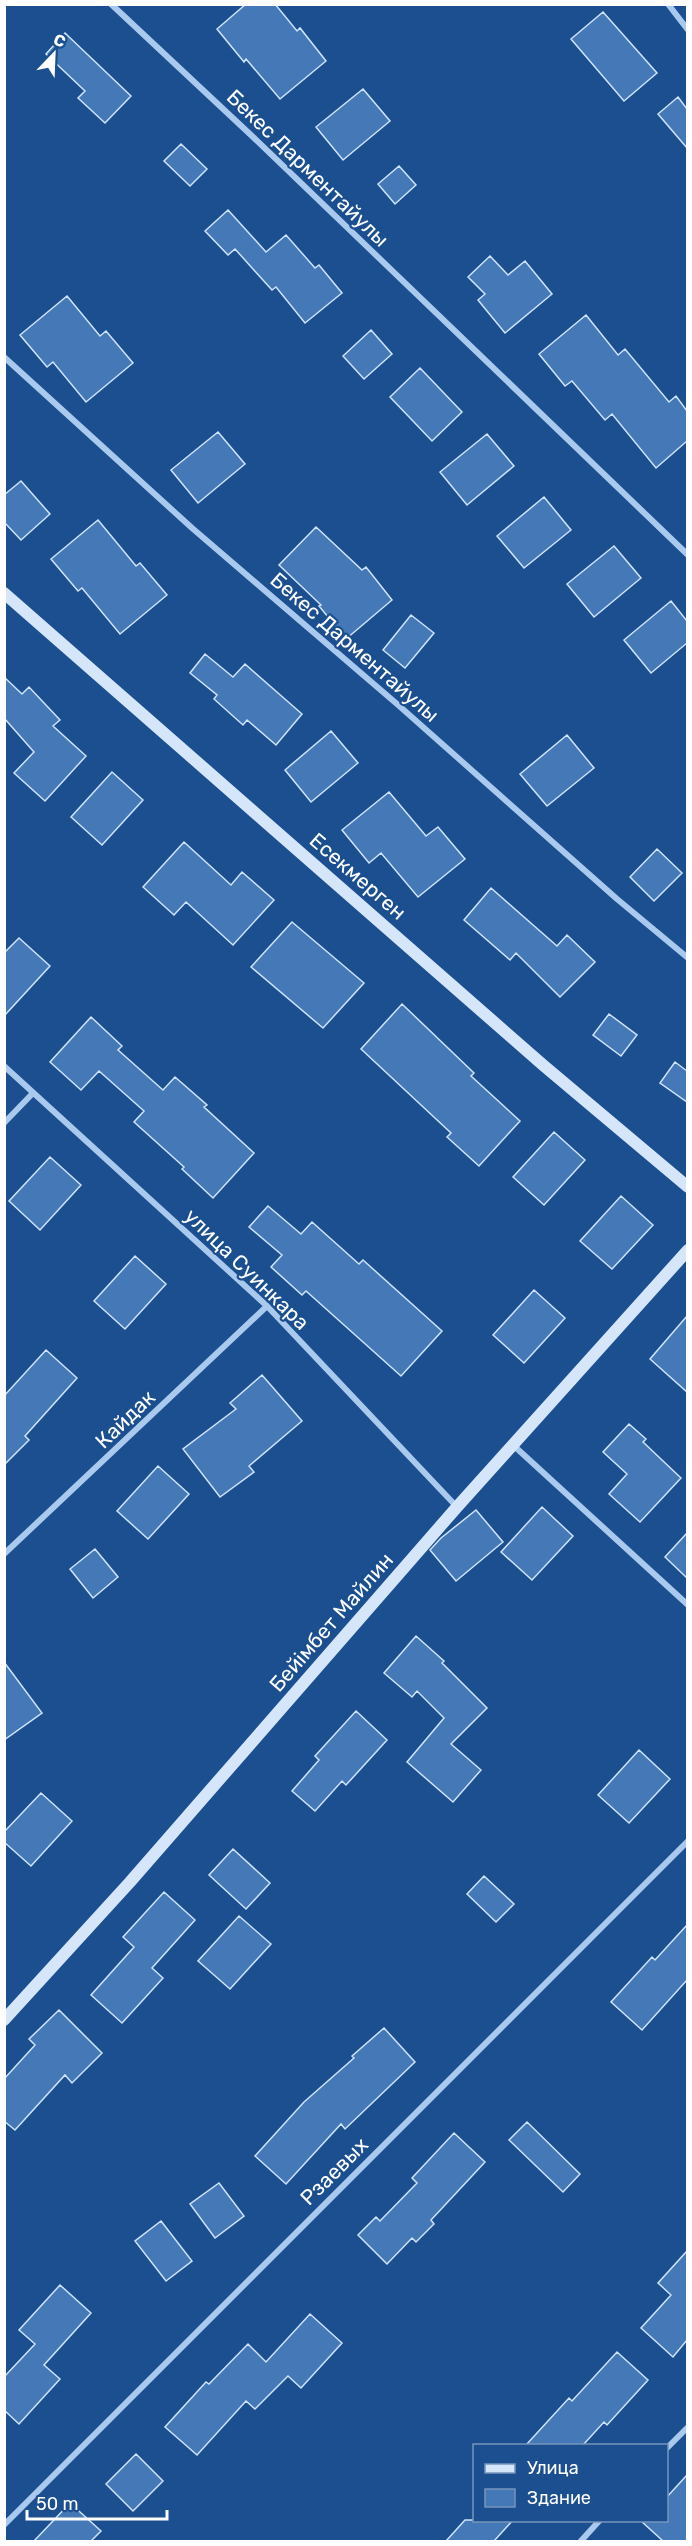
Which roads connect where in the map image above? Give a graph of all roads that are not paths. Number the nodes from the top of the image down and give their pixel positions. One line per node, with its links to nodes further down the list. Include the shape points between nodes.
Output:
1 (111, 4): 5 (street, Бекес Дарментайулы)
2 (668, 4): 3 (street)
3 (687, 30)
4 (4, 357): 7 (street, Бекес Дарментайулы, via 192,528)
5 (687, 555)
6 (4, 593): 11 (street, Eсекмерген)
7 (687, 958)
8 (4, 1066): 9 (street, улица Суинкара)
9 (33, 1093): 10 (street); 13 (street, улица Суинкара)
10 (4, 1122)
11 (687, 1187)
12 (687, 1250): 14 (street, Бейімбет Майлин)
13 (267, 1306): 15 (street, улица Суинкара); 16 (street, Кайдак)
14 (513, 1445): 15 (street, Бейімбет Майлин); 17 (street)
15 (457, 1507): 19 (street, Бейімбет Майлин, via 130,1882)
16 (4, 1554)
17 (687, 1605)
18 (687, 1841): 23 (street, Рзаевых)
19 (4, 2020)
20 (687, 2427): 21 (street)
21 (668, 2447)
22 (598, 2522): 24 (street)
23 (4, 2525)
24 (580, 2541)

